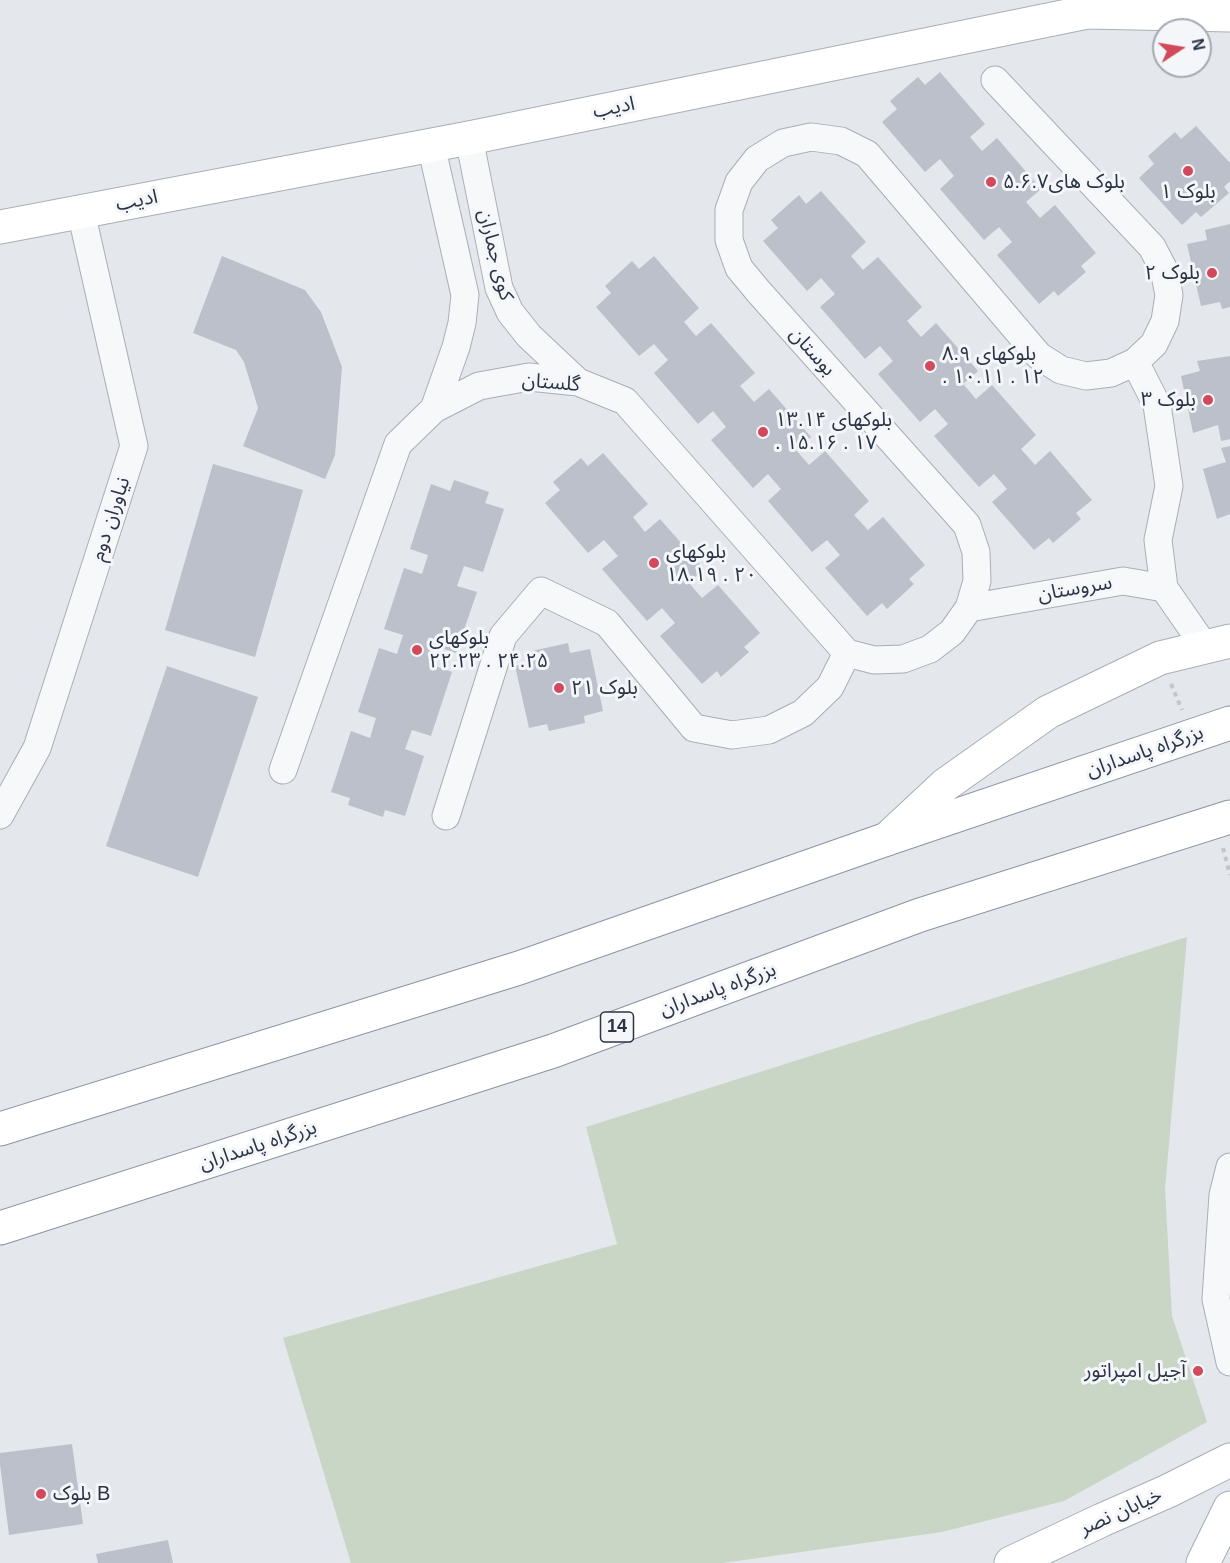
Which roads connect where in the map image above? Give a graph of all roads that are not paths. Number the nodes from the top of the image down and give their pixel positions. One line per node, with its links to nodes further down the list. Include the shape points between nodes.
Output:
1 (1230, 15): 3 (main road, ادیب, via 1087,12)
2 (995, 80): 7 (street, via 1152,247 1164,270 1169,295 1166,321 1154,344)
3 (469, 138): 4 (main road, ادیب); 8 (street, کوی جماران, via 499,288 510,312 529,336)
4 (431, 145): 5 (main road, ادیب); 9 (street, کوی جماران, via 465,295 456,347)
5 (81, 212): 6 (main road, ادیب); 16 (street, نیاوران دوم, via 134,446 37,748)
6 (0, 227)
7 (1135, 362): 10 (street, via 1157,405 1169,486 1158,540); 11 (street, بوستان, via 1111,373 1086,376 1061,370 1039,356 867,154 841,141 811,137 783,143 757,159 739,182 729,210 729,240 739,268 967,525 976,552 977,581)
8 (578, 382): 9 (street, گلستان, via 529,377 479,386); 13 (street, گلستان, via 625,401)
9 (434, 409): 15 (street, گلستان, via 398,444)
10 (1164, 588): 11 (street, سروستان, via 1123,581); 12 (street)
11 (969, 608): 13 (street, via 952,632 930,649 903,659 874,660)
12 (1217, 644): 19 (main road, via 1160,658 1048,712 945,785)
13 (847, 653): 17 (street, via 830,687 803,713 786,722 769,730 732,735 694,728 608,623 541,591 503,636)
14 (1230, 723): 19 (main road, بزرگراه پاسداران)
15 (283, 770)
16 (0, 815)
17 (446, 816)
18 (1230, 817): 22 (main road, بزرگراه پاسداران / 14, via 920,915 553,1051)
19 (887, 839): 20 (main road, بزرگراه پاسداران, via 519,968)
20 (0, 1129)
21 (1230, 1167): 23 (street, via 1223,1195 1216,1299)
22 (0, 1228)
23 (1230, 1362)
24 (1230, 1460): 26 (main road, خیابان نصر)
25 (1230, 1508): 27 (main road)
26 (1011, 1563)
27 (1203, 1563)

